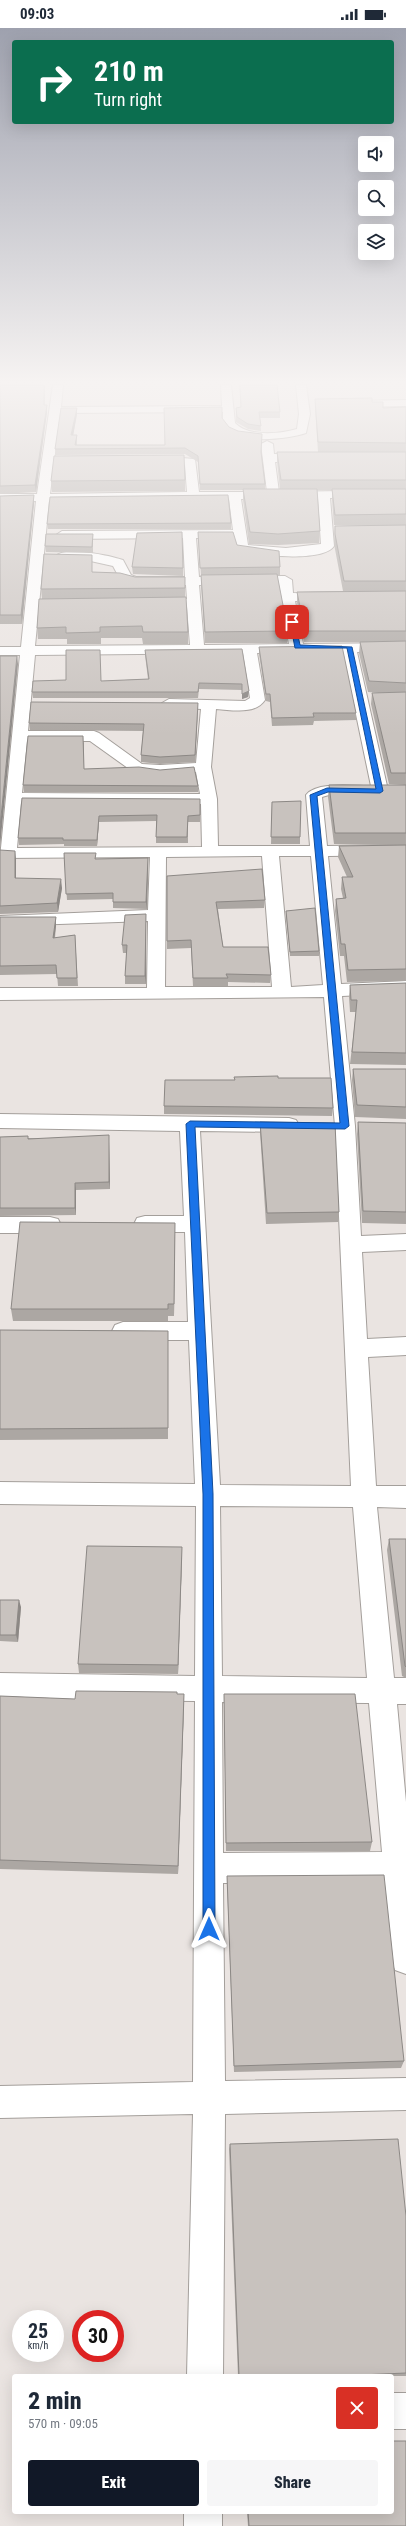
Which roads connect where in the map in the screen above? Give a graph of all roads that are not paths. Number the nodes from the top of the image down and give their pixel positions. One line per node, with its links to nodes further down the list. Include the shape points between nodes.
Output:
1 (43, 502): 8 (street)
2 (235, 502): 7 (street)
3 (324, 502): 4 (street)
4 (326, 531): 5 (street); 9 (street, via 328,546 325,549)
5 (342, 531)
6 (189, 534): 7 (street); 8 (street); 11 (street)
7 (239, 534): 9 (street, via 242,548)
8 (40, 535): 10 (street)
9 (280, 551): 12 (street)
10 (38, 558): 11 (street, via 86,556 105,559 118,564 126,578 135,581); 18 (street)
11 (193, 580): 12 (street); 16 (street)
12 (285, 580): 13 (street)
13 (288, 597): 14 (street); 20 (street)
14 (343, 597)
15 (140, 603): 16 (street)
16 (194, 603): 23 (street)
17 (48, 604): 18 (street)
18 (33, 605): 25 (street)
19 (249, 647): 20 (street); 23 (street); 31 (street, via 258,700 248,706)
20 (297, 647): 21 (street)
21 (349, 647): 22 (street); 26 (street)
22 (406, 647)
23 (197, 648): 25 (street)
24 (0, 651): 25 (street)
25 (29, 651): 28 (street)
26 (360, 699): 27 (street); 34 (street)
27 (376, 699)
28 (24, 703): 29 (street); 32 (street)
29 (39, 703)
30 (151, 703): 31 (street)
31 (208, 704): 33 (street)
32 (20, 736): 33 (street, via 94,736 138,768 160,770); 36 (street)
33 (203, 767): 37 (street)
34 (380, 791): 35 (street); 39 (street, via 327,790 314,795)
35 (406, 791)
36 (13, 798): 37 (street); 43 (street)
37 (209, 799): 41 (street)
38 (270, 850): 39 (street); 41 (street); 49 (street)
39 (317, 850): 40 (street); 47 (street)
40 (406, 850)
41 (210, 851): 42 (street)
42 (158, 852): 43 (street); 44 (street)
43 (4, 853)
44 (156, 915): 45 (street); 48 (street)
45 (0, 921)
46 (406, 986): 47 (street)
47 (332, 989): 49 (street); 59 (street, via 350,1072 345,1126)
48 (156, 993): 49 (street); 50 (street)
49 (282, 993)
50 (0, 994)
51 (0, 1121): 52 (street)
52 (190, 1124): 53 (street); 55 (street)
53 (306, 1126)
54 (125, 1224): 55 (street)
55 (195, 1224): 61 (street)
56 (0, 1225): 57 (street)
57 (70, 1225)
58 (406, 1242): 59 (street)
59 (351, 1244): 63 (street)
60 (100, 1331): 61 (street)
61 (200, 1331): 65 (street)
62 (406, 1346): 63 (street)
63 (356, 1349): 66 (street)
64 (0, 1493): 65 (street)
65 (208, 1494): 66 (street); 69 (street)
66 (364, 1496): 67 (street); 70 (street)
67 (406, 1497)
68 (0, 1686): 69 (street)
69 (209, 1689): 70 (street); 72 (street)
70 (394, 1692): 71 (street)
71 (402, 1867): 72 (street); 73 (street)
72 (209, 1868): 75 (street)
73 (406, 1959)
74 (406, 2094): 75 (street)
75 (209, 2097): 76 (street); 77 (street)
76 (0, 2102)
77 (205, 2374)
78 (394, 2411): 79 (street)
79 (406, 2411)
80 (203, 2514): 81 (street)
81 (202, 2526)

